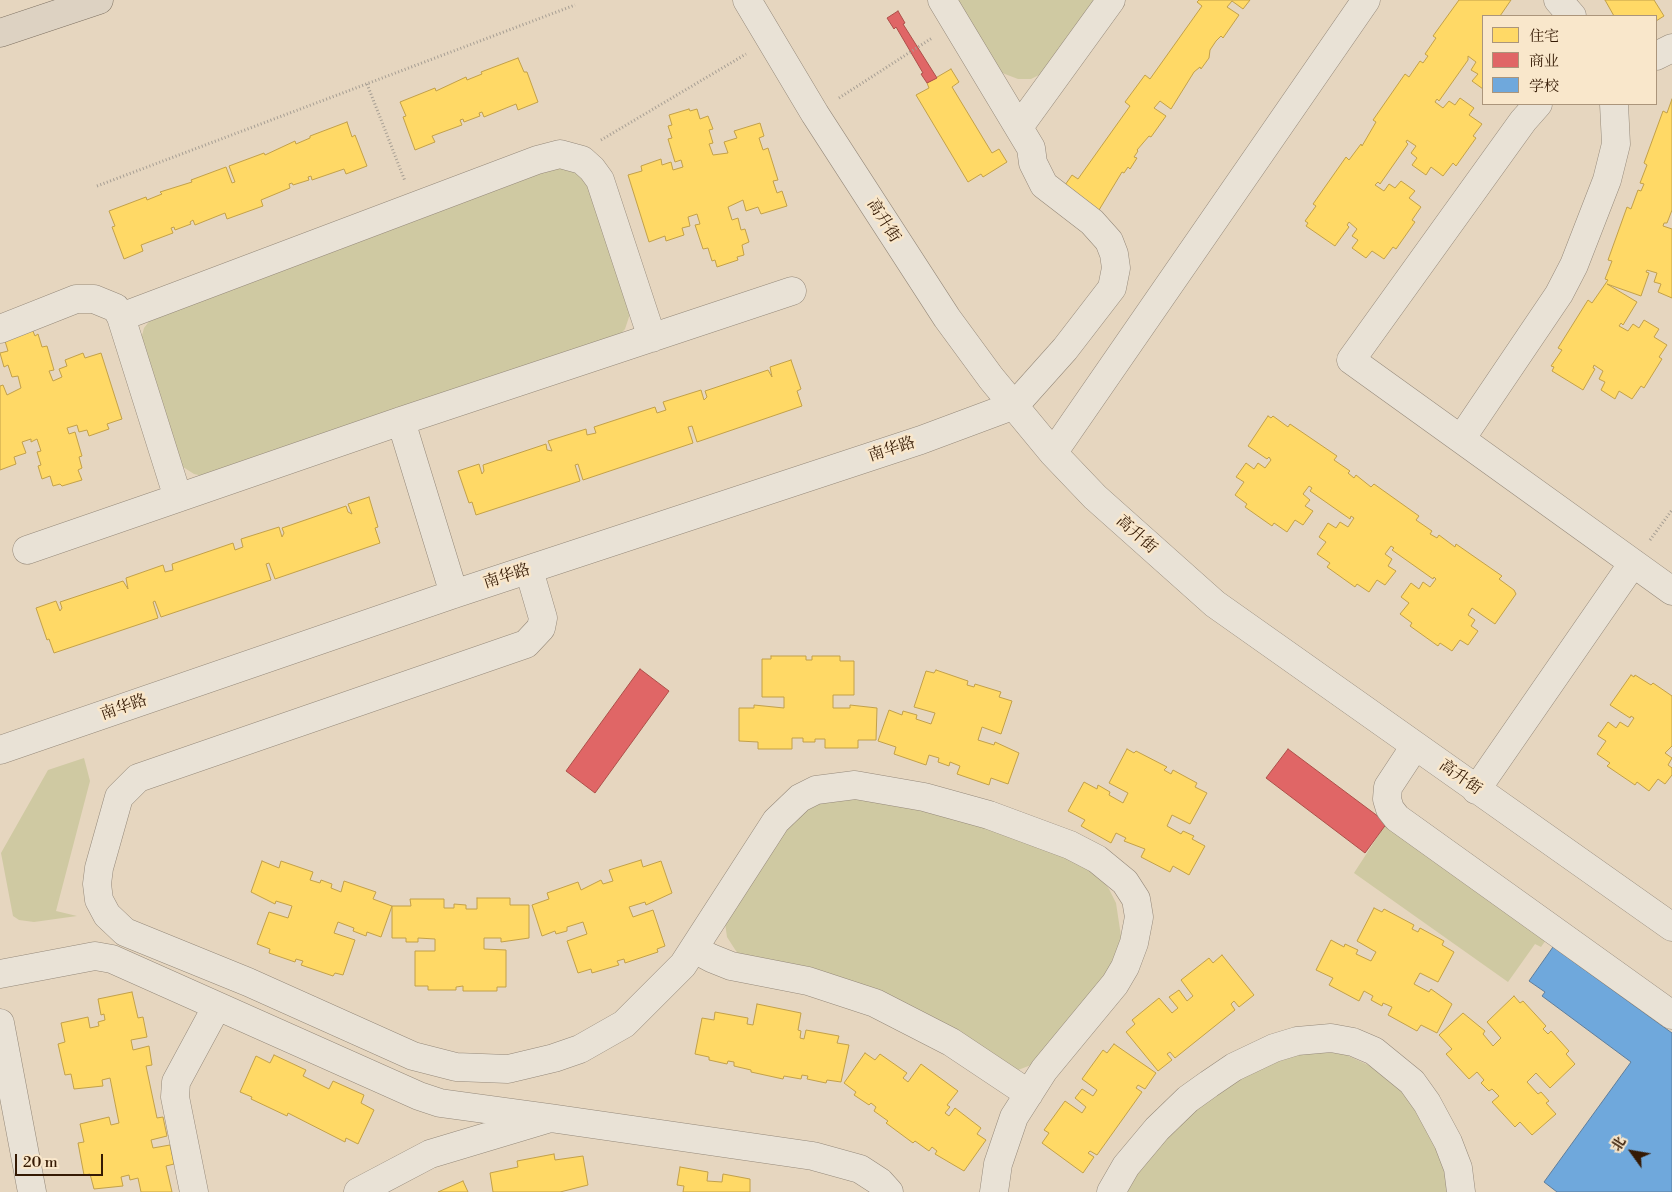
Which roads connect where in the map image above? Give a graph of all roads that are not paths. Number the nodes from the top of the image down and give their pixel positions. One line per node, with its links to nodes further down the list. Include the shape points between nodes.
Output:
1 (99, 0): 8 (main road)
2 (747, 0): 20 (street, 高升街, via 815,114 947,318)
3 (1111, 0): 12 (street)
4 (1366, 0): 23 (street)
5 (1558, 0): 7 (street)
6 (949, 11): 11 (street)
7 (1571, 15)
8 (0, 33)
9 (1672, 48): 10 (street)
10 (1657, 56)
11 (992, 81): 12 (street, via 1002,88 1020,92 1041,89); 15 (street)
12 (1051, 83): 15 (street)
13 (1537, 105): 22 (street, via 1522,120 1351,360)
14 (1614, 105): 22 (street, via 1616,144 1607,180 1574,265 1559,294)
15 (1019, 127): 20 (street, via 1031,148 1033,163 1044,186 1101,230 1114,254 1116,268 1112,288 1065,349)
16 (792, 291): 19 (street)
17 (121, 317): 18 (street, via 116,308 106,302 76,299); 19 (street, via 560,154 582,160 600,180); 24 (street)
18 (0, 329)
19 (652, 338): 21 (street)
20 (1015, 405): 23 (street, 高升街); 27 (street, 南华路, via 921,440)
21 (401, 421): 24 (street); 29 (street)
22 (1461, 439): 26 (street)
23 (1053, 453): 30 (street, 高升街, via 1131,530 1215,604)
24 (178, 498): 25 (street)
25 (27, 550)
26 (1633, 563): 28 (street); 32 (street)
27 (529, 570): 29 (street, 南华路); 34 (street, via 542,618 541,628 526,644 138,778 119,797 114,810 98,868 99,900 107,915 125,932 248,982 413,1056 456,1067 508,1069 554,1058 595,1041 624,1024 662,987)
28 (1672, 591)
29 (454, 594): 31 (street, 南华路)
30 (1415, 746): 32 (street, 高升街); 37 (street, via 1388,786 1387,799 1397,818)
31 (0, 750)
32 (1476, 790): 33 (street, 高升街)
33 (1672, 927)
34 (694, 948): 39 (street, via 739,968 808,980 875,1002 951,1042); 39 (street, via 776,821 800,798 816,790 855,785 924,797 1008,821 1070,845 1097,859 1125,882 1136,899 1139,918 1126,967 1044,1070)
35 (0, 974): 36 (street, via 95,956 112,959)
36 (217, 1006): 40 (street, via 433,1100); 42 (street, via 176,1082 175,1097)
37 (1672, 1015)
38 (0, 1023): 41 (street)
39 (1029, 1094): 45 (street, via 1004,1140)
40 (550, 1118): 43 (street, via 430,1154); 44 (street, via 813,1156 860,1169)
41 (32, 1192)
42 (194, 1192)
43 (358, 1192)
44 (889, 1192)
45 (994, 1192)
46 (1111, 1192): 47 (street, via 1126,1166 1157,1128 1208,1084 1274,1048 1297,1041 1331,1038 1353,1042 1374,1051 1412,1082 1448,1142 1458,1168)
47 (1461, 1192)

